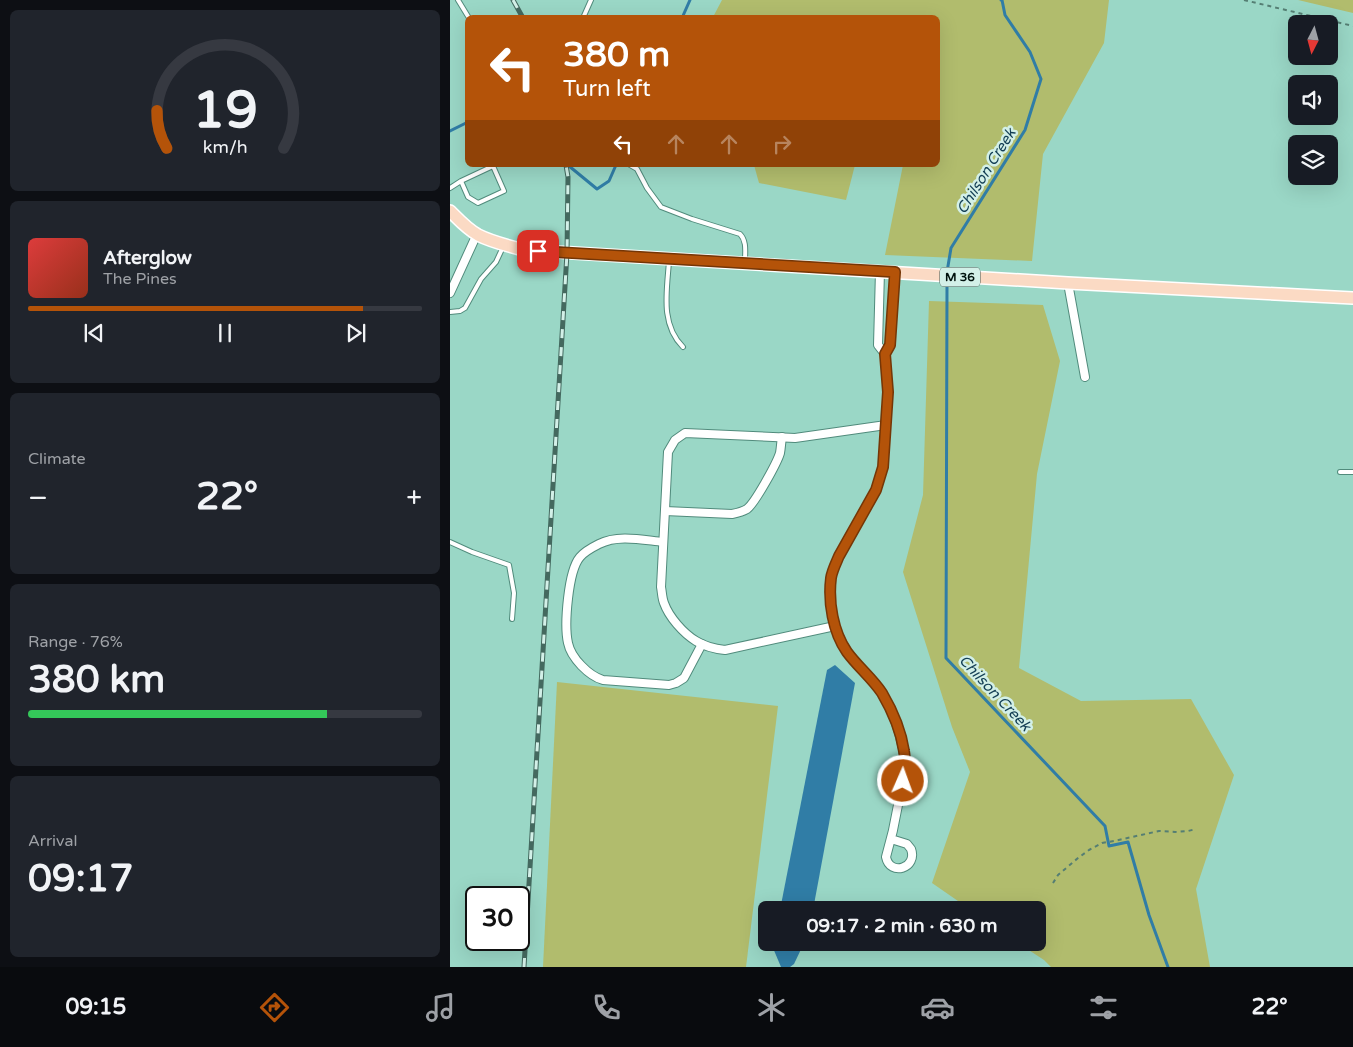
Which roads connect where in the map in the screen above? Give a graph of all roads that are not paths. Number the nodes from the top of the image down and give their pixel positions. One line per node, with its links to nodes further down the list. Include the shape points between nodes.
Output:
1 (458, 0): 3 (lane)
2 (591, 0): 4 (lane)
3 (467, 15)
4 (584, 15)
5 (491, 167): 8 (lane)
6 (493, 167): 8 (lane, via 504,191 478,203 468,197)
7 (633, 167): 14 (lane, via 661,207 740,234 745,241)
8 (461, 181): 9 (lane)
9 (450, 188)
10 (450, 211): 11 (main road, M 36)
11 (477, 234): 12 (main road, M 36); 18 (street)
12 (504, 245): 13 (main road, M 36, via 524,250); 20 (lane, via 465,308)
13 (669, 259): 14 (main road, M 36); 21 (lane, via 667,318)
14 (745, 263): 15 (main road, M 36)
15 (880, 271): 16 (main road, M 36); 22 (street, via 878,345)
16 (895, 272): 17 (main road, M 36); 22 (street, via 890,345)
17 (1068, 283): 19 (main road, M 36); 23 (street)
18 (450, 293)
19 (1353, 298)
20 (450, 312)
21 (683, 347)
22 (885, 354): 24 (street)
23 (1085, 377)
24 (886, 426): 25 (street); 32 (street, via 883,467 878,483 839,556 831,578)
25 (782, 438): 28 (street, via 780,455 753,503 742,512); 28 (street, via 685,433 680,436 668,452)
26 (1340, 472): 27 (lane)
27 (1353, 472)
28 (665, 511): 30 (street)
29 (450, 542): 31 (lane, via 509,565 514,592)
30 (663, 542): 33 (street, via 661,587 664,603 682,630); 33 (street, via 617,539 601,543 580,557 570,584 568,643 577,660 597,678 669,685 684,678)
31 (512, 619)
32 (835, 626): 33 (street, via 725,650); 34 (street, via 847,652 874,682 892,712 904,751 903,781)
33 (702, 644)
34 (892, 839)

